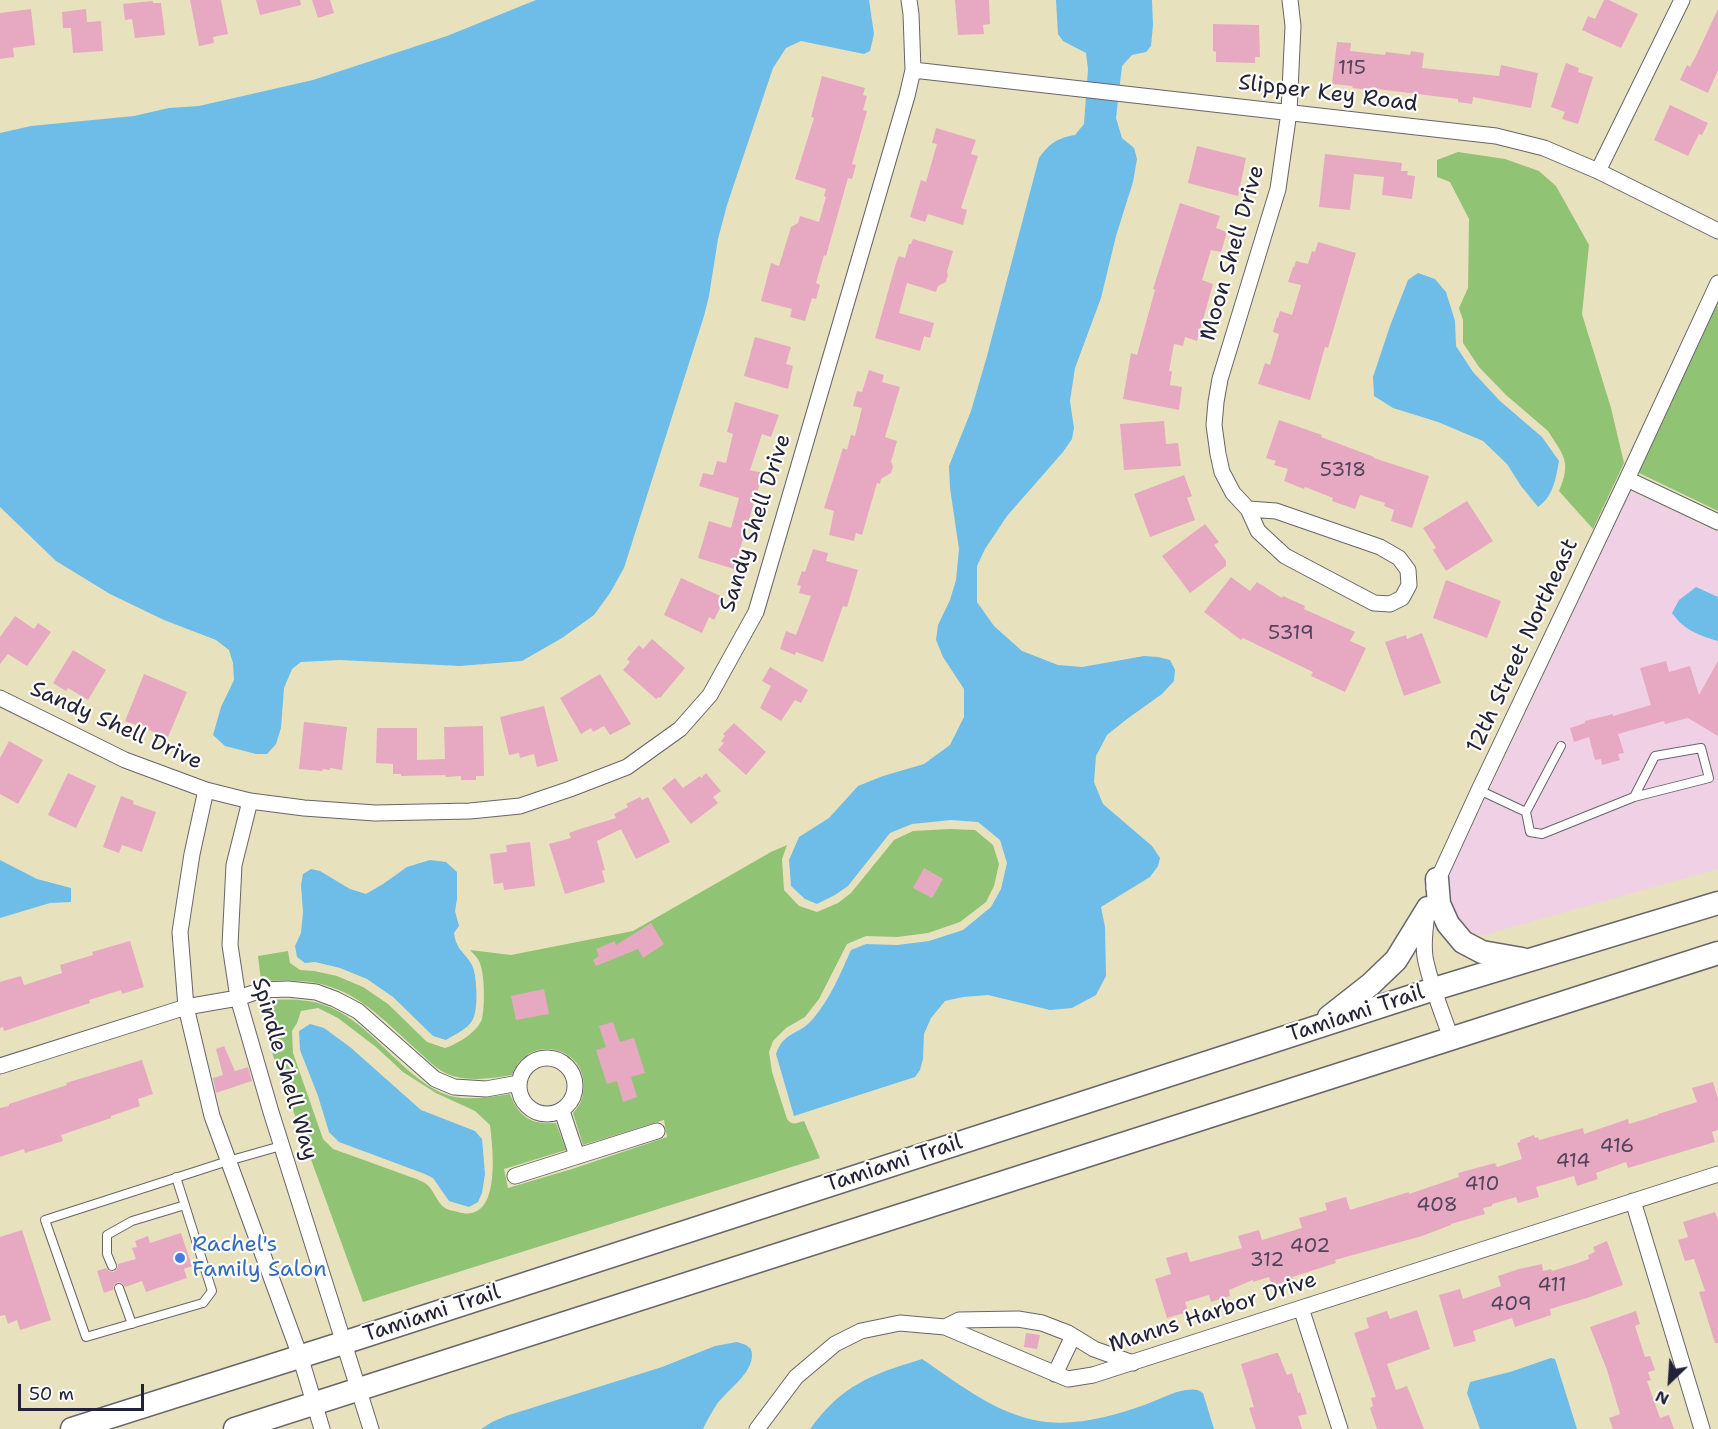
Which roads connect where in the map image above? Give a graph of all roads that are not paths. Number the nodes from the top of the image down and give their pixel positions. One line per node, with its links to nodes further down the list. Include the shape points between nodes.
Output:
1 (909, 0): 4 (street, Sandy Shell Drive)
2 (1290, 0): 5 (street, Moon Shell Drive, via 1293,26)
3 (1682, 0): 6 (street)
4 (913, 70): 5 (street, Slipper Key Road); 17 (street, Sandy Shell Drive, via 756,612 710,695 680,729 627,767 520,806 375,813)
5 (1289, 112): 6 (street, Slipper Key Road, via 1496,136 1544,148); 10 (street, Moon Shell Drive, via 1278,189 1216,402 1214,425 1222,472 1233,493)
6 (1598, 171): 7 (street, Slipper Key Road)
7 (1718, 231)
8 (1718, 282): 9 (street, 12th Street Northeast)
9 (1627, 479): 11 (street); 15 (street, 12th Street Northeast)
10 (1248, 509): 10 (street, Moon Shell Drive, via 1258,531 1285,556 1374,603 1390,604 1402,598 1409,585 1408,570 1399,558 1380,547 1276,511)
11 (1718, 522)
12 (0, 698): 14 (street, Sandy Shell Drive, via 125,760)
13 (1561, 746): 18 (lane)
14 (206, 790): 17 (street, Sandy Shell Drive); 26 (street, via 180,932)
15 (1479, 790): 18 (lane); 19 (street, 12th Street Northeast)
16 (1634, 797): 16 (lane, via 1709,778 1701,748 1655,756); 18 (lane, via 1542,834 1530,832)
17 (250, 801): 25 (street, Spindle Shell Way, via 234,865 230,945)
18 (1526, 812)
19 (1437, 879): 21 (street, 12th Street Northeast); 23 (main road, via 1439,904 1448,924 1463,942 1482,952)
20 (1718, 903): 23 (main road, Tamiami Trail)
21 (1428, 908): 24 (street, 12th Street Northeast, via 1425,956); 27 (main road, via 1396,960)
22 (1718, 953): 28 (main road)
23 (1529, 960): 24 (main road, Tamiami Trail)
24 (1434, 989): 27 (main road, Tamiami Trail); 28 (street, 12th Street Northeast)
25 (238, 998): 26 (street); 30 (street, via 262,990 316,992 358,1011 435,1079 454,1087 486,1089); 33 (street, Spindle Shell Way)
26 (186, 1007): 29 (street); 35 (street, via 212,1116)
27 (1314, 1028): 47 (main road, Tamiami Trail)
28 (1451, 1038): 51 (main road)
29 (0, 1066)
30 (519, 1083): 31 (street, via 522,1101 536,1113); 31 (street, via 532,1062 548,1058 563,1063 575,1078 576,1087 574,1097)
31 (562, 1111): 34 (street)
32 (657, 1131): 34 (street)
33 (281, 1146): 35 (lane); 47 (street, Spindle Shell Way)
34 (577, 1156): 37 (street)
35 (228, 1161): 38 (lane); 48 (street)
36 (1718, 1174): 39 (street, Manns Harbor Drive)
37 (515, 1176)
38 (176, 1177): 40 (lane); 44 (lane, via 45,1220 86,1338)
39 (1633, 1201): 43 (street, Manns Harbor Drive); 59 (street)
40 (185, 1205): 41 (lane, via 132,1221 107,1235); 44 (lane, via 212,1292 203,1303)
41 (111, 1266)
42 (119, 1288): 44 (lane)
43 (1301, 1308): 49 (street, Manns Harbor Drive); 58 (street)
44 (132, 1324)
45 (945, 1327): 46 (street, via 959,1320 1018,1319 1056,1327); 50 (street, Manns Harbor Drive); 57 (street, Manns Harbor Drive, via 900,1323 861,1331 835,1344 796,1377)
46 (1073, 1336): 49 (street, via 1094,1349); 50 (street)
47 (343, 1342): 48 (main road, Tamiami Trail); 51 (street, Spindle Shell Way)
48 (300, 1356): 52 (street); 53 (main road, Tamiami Trail)
49 (1133, 1363): 50 (street, Manns Harbor Drive, via 1068,1379)
50 (1055, 1374)
51 (358, 1389): 52 (main road); 56 (street, Spindle Shell Way)
52 (314, 1403): 54 (main road); 55 (street)
53 (72, 1429)
54 (235, 1429)
55 (322, 1429)
56 (371, 1429)
57 (757, 1429)
58 (1340, 1429)
59 (1702, 1429)

